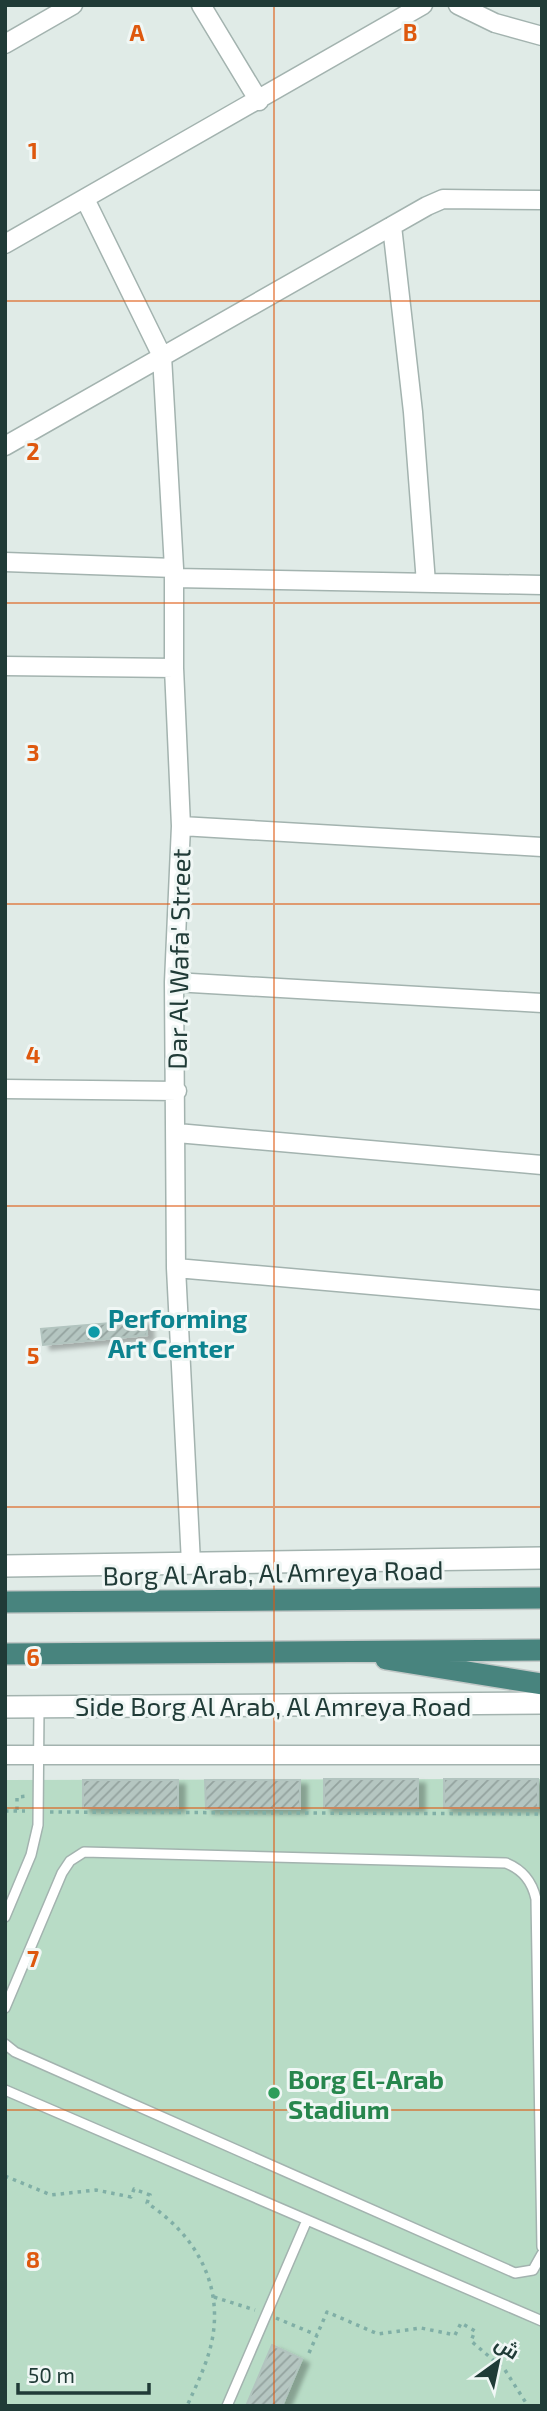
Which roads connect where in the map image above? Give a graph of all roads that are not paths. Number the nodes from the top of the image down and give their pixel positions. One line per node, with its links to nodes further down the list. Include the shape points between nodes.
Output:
1 (74, 5): 6 (street)
2 (201, 5): 7 (street)
3 (423, 5): 7 (street)
4 (458, 5): 5 (street, via 495,23)
5 (542, 36)
6 (5, 44)
7 (259, 101): 8 (street)
8 (85, 199): 11 (street); 12 (street)
9 (542, 200): 10 (street, via 443,199)
10 (392, 226): 12 (street); 16 (street)
11 (5, 244)
12 (162, 356): 13 (street); 15 (street, Dar Al Wafa' Street)
13 (5, 446)
14 (5, 562): 15 (street)
15 (174, 573): 16 (street); 19 (street, Dar Al Wafa' Street)
16 (426, 583): 17 (street)
17 (542, 586)
18 (5, 666): 19 (street)
19 (174, 668): 20 (street, Dar Al Wafa' Street)
20 (181, 826): 21 (street); 22 (street, Dar Al Wafa' Street)
21 (542, 847)
22 (174, 982): 23 (street); 25 (street, Dar Al Wafa' Street)
23 (542, 1003)
24 (5, 1089): 25 (street)
25 (177, 1091): 26 (street, Dar Al Wafa' Street)
26 (177, 1133): 27 (street); 28 (street, Dar Al Wafa' Street)
27 (542, 1165)
28 (176, 1268): 29 (street); 31 (street, Dar Al Wafa' Street)
29 (542, 1300)
30 (542, 1558): 31 (street)
31 (191, 1563): 32 (street)
32 (5, 1566)
33 (542, 1598): 34 (highway, Borg Al Arab, Al Amreya Road)
34 (5, 1602)
35 (354, 1650): 36 (highway); 37 (highway); 38 (highway, via 431,1669)
36 (542, 1650)
37 (5, 1654)
38 (542, 1684)
39 (542, 1703): 41 (street, Side Borg Al Arab, Al Amreya Road)
40 (5, 1707): 41 (street, Side Borg Al Arab, Al Amreya Road)
41 (39, 1707): 43 (lane)
42 (5, 1755): 43 (street)
43 (40, 1755): 44 (street); 45 (lane, via 40,1812 31,1855)
44 (542, 1755)
45 (5, 1917)
46 (5, 2008): 48 (lane, via 61,1873 84,1852 506,1863 523,1873 536,1899)
47 (5, 2044): 52 (lane, via 515,2273 533,2270)
48 (540, 2079): 51 (lane)
49 (5, 2090): 50 (lane)
50 (307, 2220): 53 (lane); 54 (lane)
51 (542, 2247)
52 (542, 2254)
53 (542, 2321)
54 (227, 2406)

